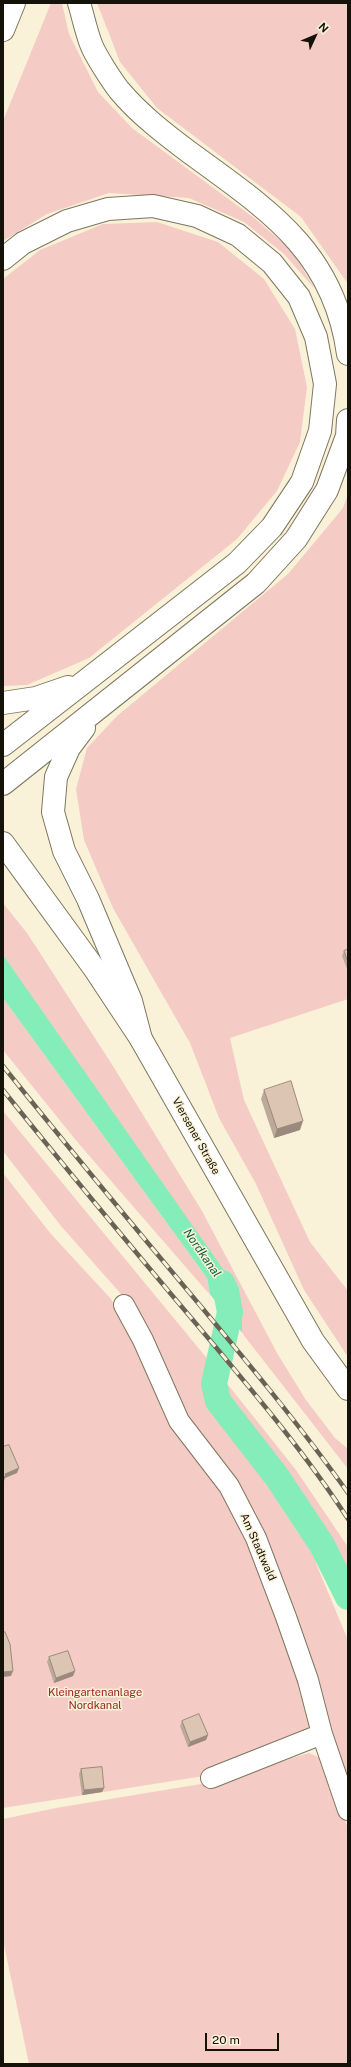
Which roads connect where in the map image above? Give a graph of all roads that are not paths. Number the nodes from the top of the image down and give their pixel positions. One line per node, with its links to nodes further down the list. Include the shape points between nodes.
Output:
1 (14, 3): 3 (main road)
2 (79, 3): 5 (main road, via 91,45 119,90 159,130 262,206 299,240 326,280 345,331)
3 (3, 30)
4 (3, 259): 7 (main road, via 23,243 67,221 108,209 153,206 197,216 238,235 272,263 299,297 316,337 325,384 320,431 302,482 285,508 272,527 237,563)
5 (348, 354)
6 (348, 420): 9 (main road, via 347,436 327,490 296,539 256,583)
7 (86, 681): 8 (main road, via 36,698); 10 (main road)
8 (3, 703)
9 (103, 703): 11 (main road); 13 (main road, via 69,748 58,771 53,812 64,851 88,899 132,1001)
10 (3, 745)
11 (3, 784)
12 (3, 843): 13 (main road, Viersener Straße, via 94,968)
13 (141, 1039): 15 (main road, Viersener Straße, via 313,1341)
14 (124, 1305): 16 (street, Am Stadtwald, via 143,1340 179,1421 228,1486 256,1538 305,1673)
15 (348, 1389)
16 (322, 1734): 17 (street); 18 (street, Am Stadtwald)
17 (212, 1778)
18 (348, 1810)

